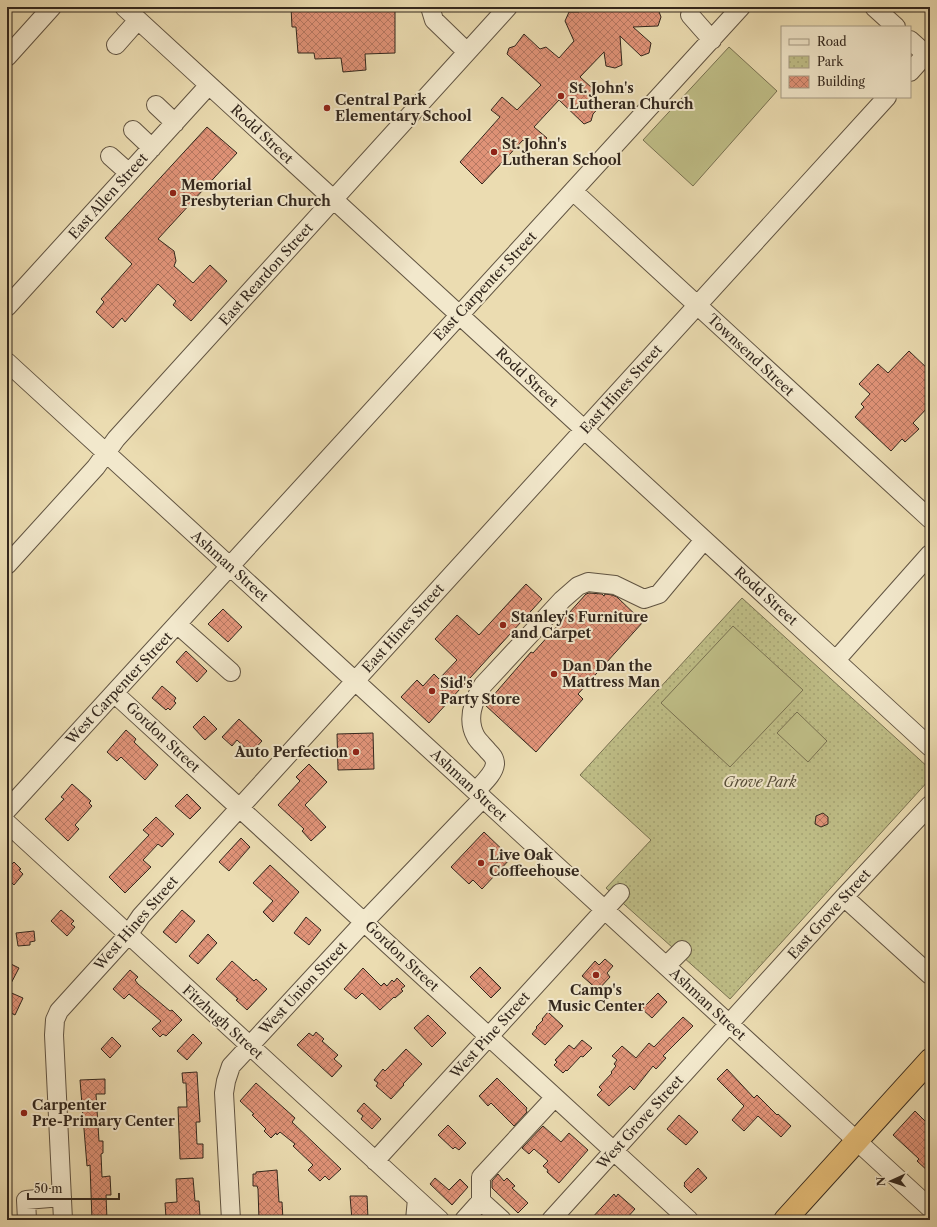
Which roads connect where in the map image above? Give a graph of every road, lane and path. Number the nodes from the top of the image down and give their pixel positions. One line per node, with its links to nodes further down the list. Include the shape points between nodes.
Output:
1 (52, 7): 15 (street)
2 (124, 7): 8 (street, Rodd Street)
3 (430, 7): 13 (street, via 434,20)
4 (508, 7): 13 (street, East Reardon Street)
5 (741, 7): 10 (street, East Carpenter Street)
6 (874, 7): 9 (street)
7 (690, 15): 10 (street)
8 (138, 20): 12 (street); 17 (street, Rodd Street)
9 (895, 26)
10 (712, 40): 25 (street, East Carpenter Street)
11 (911, 41): 14 (street)
12 (116, 45)
13 (467, 52): 26 (street, East Reardon Street)
14 (928, 56): 16 (street)
15 (7, 57)
16 (911, 71)
17 (209, 85): 20 (street, East Allen Street); 26 (street, Rodd Street)
18 (886, 98): 27 (street, East Hines Street)
19 (156, 106): 20 (street)
20 (175, 123): 22 (street, East Allen Street)
21 (133, 130): 22 (street)
22 (152, 148): 24 (street, East Allen Street)
23 (110, 156): 24 (street)
24 (129, 173): 28 (street, East Allen Street)
25 (573, 192): 27 (street, Townsend Street); 29 (street, East Carpenter Street)
26 (333, 199): 29 (street, Rodd Street); 32 (street, East Reardon Street)
27 (697, 306): 31 (street, East Hines Street); 33 (street, Townsend Street)
28 (7, 307)
29 (459, 315): 31 (street, Rodd Street); 37 (street, East Carpenter Street)
30 (7, 362): 32 (street, Ashman Street)
31 (584, 430): 34 (street, Rodd Street); 41 (street, East Hines Street)
32 (106, 453): 36 (street, East Reardon Street); 37 (street, Ashman Street)
33 (930, 519)
34 (704, 540): 39 (street, Rodd Street); 44 (street, West Union Street, via 659,594 644,598 615,586 588,582 578,586 483,684 474,699 472,726 476,737 494,758 495,765)
35 (930, 554): 39 (street)
36 (7, 565)
37 (230, 566): 38 (street, West Carpenter Street); 41 (street, Ashman Street)
38 (177, 624): 40 (street); 42 (street, West Carpenter Street)
39 (836, 660): 43 (street, Rodd Street)
40 (231, 672)
41 (355, 681): 44 (street, Ashman Street); 46 (street, West Hines Street)
42 (114, 693): 46 (street, Gordon Street); 47 (street, West Carpenter Street)
43 (930, 747)
44 (479, 795): 51 (street, Ashman Street); 52 (street, West Union Street)
45 (930, 805): 50 (street, East Grove Street)
46 (240, 808): 52 (street, Gordon Street); 53 (street, West Hines Street, via 141,916)
47 (7, 810)
48 (7, 823): 53 (street, Fitzhugh Street)
49 (620, 893): 51 (street, West Pine Street)
50 (844, 897): 56 (street); 57 (street, East Grove Street)
51 (605, 910): 55 (street, Ashman Street); 58 (street, West Pine Street)
52 (364, 922): 58 (street, Gordon Street); 59 (street, West Union Street)
53 (128, 934): 59 (street, Fitzhugh Street); 65 (street, West Hines Street, via 66,1002 55,1020)
54 (682, 950): 55 (street)
55 (666, 966): 57 (street, Ashman Street)
56 (930, 975)
57 (730, 1024): 62 (street, Ashman Street); 63 (street, West Grove Street)
58 (489, 1036): 61 (street, Gordon Street); 64 (street, West Pine Street)
59 (250, 1046): 64 (street, Fitzhugh Street); 71 (street, West Union Street, via 231,1066 225,1087)
60 (930, 1060): 62 (highway)
61 (555, 1097): 63 (street, Gordon Street); 67 (street, via 481,1177)
62 (856, 1140): 68 (street, Ashman Street); 78 (highway)
63 (614, 1151): 76 (street, West Grove Street); 77 (street, Gordon Street)
64 (375, 1161): 66 (street, Fitzhugh Street)
65 (62, 1197): 69 (street, via 26,1200); 70 (street, West Hines Street)
66 (417, 1199): 72 (street); 73 (street, Fitzhugh Street)
67 (481, 1201): 74 (street); 75 (street)
68 (930, 1208)
69 (28, 1220)
70 (63, 1220)
71 (231, 1220)
72 (415, 1220)
73 (440, 1220)
74 (464, 1220)
75 (502, 1220)
76 (551, 1220)
77 (689, 1220)
78 (784, 1220)

